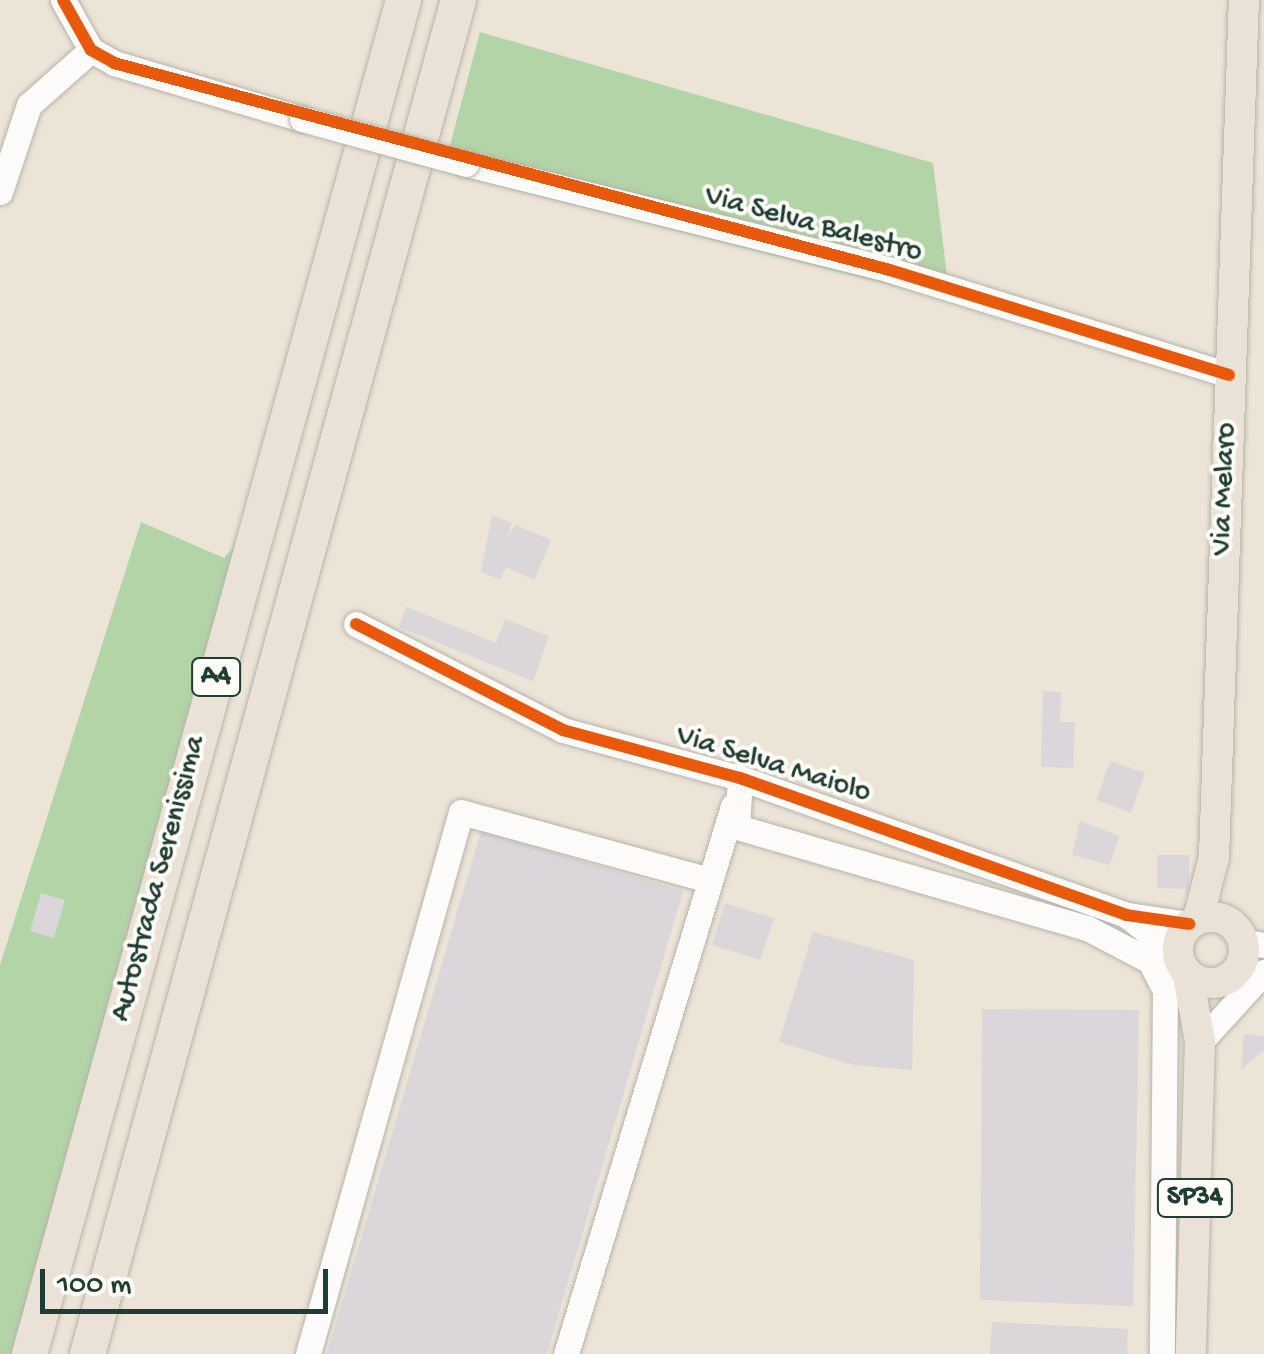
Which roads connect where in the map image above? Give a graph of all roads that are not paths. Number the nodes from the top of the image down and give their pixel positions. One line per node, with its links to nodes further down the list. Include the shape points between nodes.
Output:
1 (63, 0): 5 (street)
2 (402, 0): 19 (highway, Autostrada Serenissima / A4)
3 (458, 0): 20 (highway, Autostrada Serenissima / A4)
4 (1244, 0): 7 (main road, Via Melaro / SP34)
5 (91, 50): 6 (street, via 28,106); 7 (street, Via Selva Balestro, bridge, via 302,120 890,270)
6 (0, 192)
7 (1229, 375): 15 (main road, Via Melaro / SP34, via 1214,857)
8 (356, 624): 9 (street, Via Selva Maiolo, via 563,730)
9 (740, 778): 10 (street); 11 (street, Via Selva Maiolo)
10 (733, 806): 12 (street); 13 (street, via 736,826)
11 (1008, 868): 13 (street); 14 (street, Via Selva Maiolo)
12 (706, 880): 21 (street, via 461,812); 22 (street)
13 (1000, 901): 23 (street, via 1124,940 1165,990)
14 (1126, 915): 15 (street, Via Selva Maiolo); 16 (street, Via Selva Maiolo)
15 (1224, 930): 16 (main road, Via Melaro / SP34); 17 (main road, Via Melaro / SP34)
16 (1183, 966): 17 (main road, via 1217,982); 18 (main road, Via Melaro / SP34)
17 (1250, 972): 18 (main road, Via Melaro / SP34)
18 (1200, 1042): 24 (main road, Via Melaro / SP34)
19 (29, 1354)
20 (87, 1354)
21 (308, 1354)
22 (566, 1354)
23 (1162, 1354)
24 (1191, 1354)

